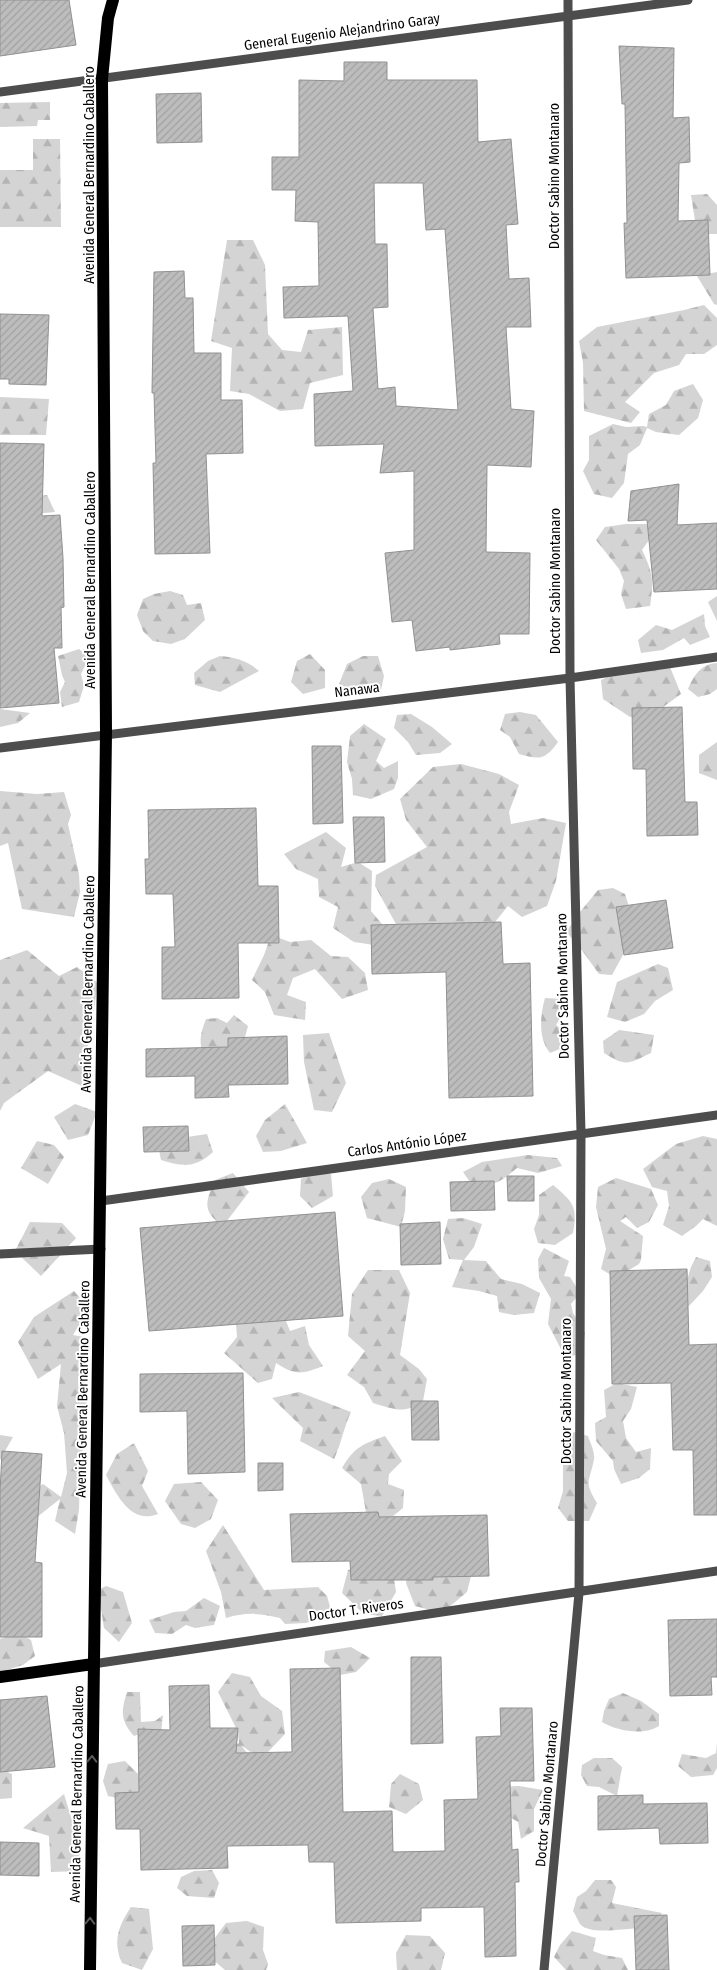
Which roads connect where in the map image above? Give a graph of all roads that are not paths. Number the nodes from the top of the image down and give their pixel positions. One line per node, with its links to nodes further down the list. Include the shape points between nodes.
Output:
1 (113, 0): 5 (main road, Avenida General Bernardino Caballero)
2 (568, 0): 4 (street, Doctor Sabino Montanaro)
3 (688, 0): 4 (street, General Eugenio Alejandrino Garay)
4 (568, 15): 5 (street, General Eugenio Alejandrino Garay); 8 (street, Doctor Sabino Montanaro)
5 (102, 79): 6 (street, General Eugenio Alejandrino Garay); 9 (main road, Avenida General Bernardino Caballero)
6 (0, 92)
7 (717, 658): 8 (street, Nanawa)
8 (570, 678): 9 (street, Nanawa); 12 (street, Doctor Sabino Montanaro)
9 (106, 733): 10 (street, Nanawa); 13 (main road, Avenida General Bernardino Caballero)
10 (0, 748)
11 (717, 1115): 12 (street, Carlos António López)
12 (581, 1133): 13 (street, Carlos António López); 17 (street, Doctor Sabino Montanaro)
13 (101, 1201): 14 (main road, Avenida General Bernardino Caballero)
14 (101, 1249): 15 (street); 18 (main road, Avenida General Bernardino Caballero)
15 (0, 1254)
16 (717, 1571): 17 (street, Doctor T. Riveros)
17 (579, 1593): 18 (street, Doctor T. Riveros); 21 (street, Doctor Sabino Montanaro)
18 (93, 1664): 19 (main road, Doctor T. Riveros); 20 (main road, Avenida General Bernardino Caballero, one-way to 18)
19 (0, 1677)
20 (90, 1970)
21 (544, 1970)

